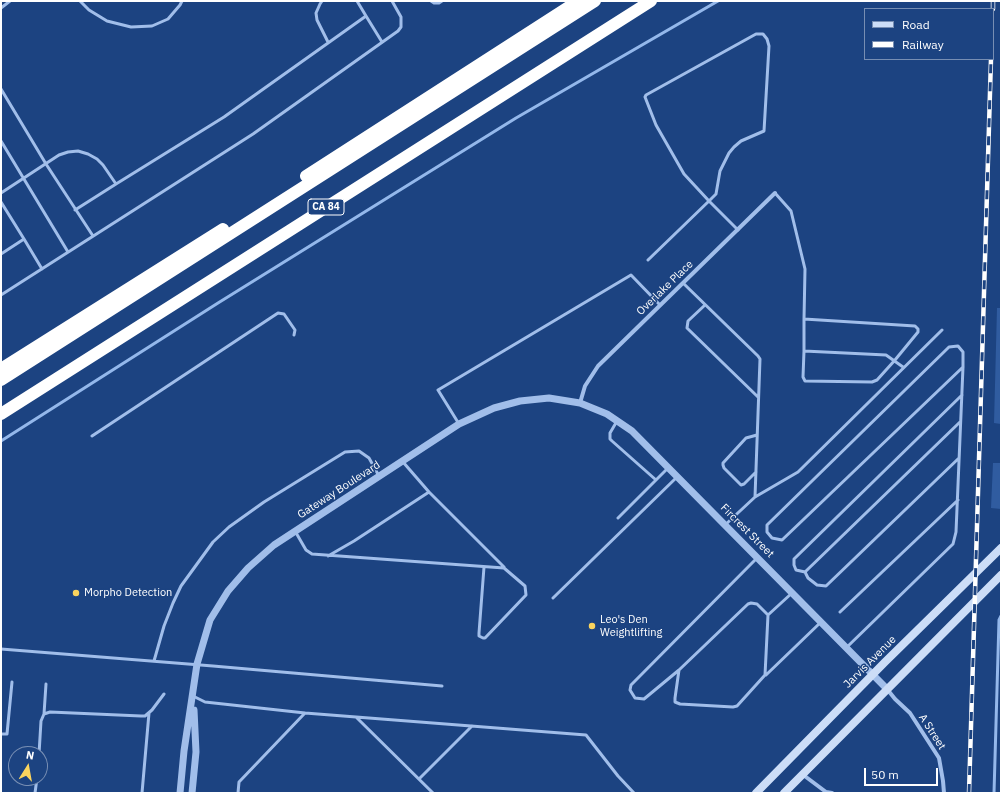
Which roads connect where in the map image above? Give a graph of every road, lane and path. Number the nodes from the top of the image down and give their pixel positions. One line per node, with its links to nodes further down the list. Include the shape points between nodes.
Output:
1 (10, 1): 12 (lane)
2 (80, 1): 3 (lane, via 107,21 131,27 152,26 168,19)
3 (182, 1)
4 (322, 1): 14 (lane, via 316,13 316,20)
5 (357, 1): 13 (lane)
6 (392, 1): 15 (lane, via 401,17 401,27)
7 (431, 1): 8 (lane)
8 (442, 1)
9 (578, 1): 44 (highway)
10 (595, 1): 45 (highway, CA 84)
11 (651, 1): 49 (highway, CA 84)
12 (1, 8)
13 (366, 16): 14 (lane); 15 (lane)
14 (328, 42): 20 (lane, via 224,117)
15 (382, 42): 27 (lane, via 253,134)
16 (1, 89): 18 (lane)
17 (1, 141): 19 (lane)
18 (46, 164): 19 (lane); 20 (lane, via 59,155 78,151 97,158); 25 (lane)
19 (24, 178): 21 (lane); 29 (lane)
20 (116, 184): 25 (lane)
21 (1, 193)
22 (775, 193): 26 (street, Overlake Place); 37 (lane, via 791,211 805,269)
23 (709, 201): 23 (lane, via 684,174 656,125 645,97 756,34 764,34 769,46 764,130 741,141 728,153 720,171 716,194); 26 (lane); 31 (lane)
24 (1, 202): 28 (lane)
25 (75, 210): 27 (lane)
26 (738, 230): 33 (street, Overlake Place)
27 (93, 236): 29 (lane)
28 (24, 239): 30 (lane); 32 (lane)
29 (68, 252): 32 (lane)
30 (1, 254)
31 (648, 260)
32 (42, 269): 34 (lane)
33 (683, 283): 35 (street, Overlake Place); 36 (lane)
34 (1, 295)
35 (660, 305): 48 (street, Overlake Place, via 598,366 585,386); 52 (lane, via 631,275 438,390)
36 (705, 305): 47 (lane, via 758,356); 47 (lane, via 688,321 686,328)
37 (804, 320): 40 (lane); 41 (lane, via 917,327 917,334)
38 (942, 330): 43 (lane)
39 (294, 335): 53 (lane, via 295,330 284,314 278,313)
40 (804, 351): 41 (lane, via 886,355); 41 (lane, via 803,377 808,381 872,382 877,380)
41 (895, 360): 43 (lane)
42 (963, 366): 42 (lane, via 964,352 958,346 949,347 767,525 767,532 772,538 782,540); 46 (lane)
43 (903, 367): 63 (lane, via 798,472)
44 (1, 369)
45 (1, 380)
46 (962, 395): 51 (lane); 73 (lane, via 794,560 796,570)
47 (758, 398): 54 (lane)
48 (580, 403): 50 (street, Fircrest Street); 52 (street, Gateway Boulevard, via 549,398 520,401 494,408)
49 (1, 414)
50 (617, 421): 57 (street, Fircrest Street, via 632,431); 61 (lane, via 610,433 610,439)
51 (961, 422): 55 (lane); 73 (lane)
52 (459, 424): 56 (street, Gateway Boulevard)
53 (92, 436)
54 (757, 436): 58 (lane); 58 (lane, via 746,438 723,465 741,485)
55 (959, 458): 64 (lane); 73 (lane, via 826,586 817,586)
56 (403, 462): 59 (street, Gateway Boulevard); 62 (lane)
57 (668, 468): 60 (street, Fircrest Street); 61 (lane)
58 (756, 472): 63 (lane)
59 (379, 477): 67 (street, Gateway Boulevard); 82 (lane, via 369,458 359,451 345,452 229,527 213,542 181,586 172,603)
60 (677, 477): 66 (street, Fircrest Street); 76 (lane)
61 (656, 480): 65 (lane)
62 (429, 492): 69 (lane); 72 (lane)
63 (755, 497): 66 (lane)
64 (958, 500): 77 (lane); 80 (lane, via 953,544)
65 (618, 518)
66 (725, 525): 70 (street, Fircrest Street)
67 (295, 531): 69 (lane, via 306,550 312,554); 83 (street, Gateway Boulevard, via 248,568 228,591 210,620)
68 (1001, 548): 86 (main road, Jarvis Avenue)
69 (328, 556): 71 (lane)
70 (758, 558): 75 (street, Fircrest Street); 84 (lane, via 631,685 630,690 635,698 644,699)
71 (484, 567): 72 (lane); 72 (lane, via 479,633 483,638 526,595 525,586)
72 (504, 568)
73 (805, 572)
74 (1001, 575): 90 (main road)
75 (792, 593): 78 (lane); 79 (street, Fircrest Street)
76 (553, 598)
77 (840, 612)
78 (768, 615): 84 (lane, via 757,604 748,604); 85 (lane)
79 (821, 622): 80 (street, Fircrest Street); 85 (lane)
80 (846, 648): 86 (street, Fircrest Street)
81 (1, 649): 82 (lane)
82 (154, 661): 83 (lane)
83 (198, 664): 89 (lane); 92 (street, Gateway Boulevard)
84 (679, 670): 85 (lane, via 675,701 677,703 736,707)
85 (765, 675)
86 (873, 675): 90 (street, Fircrest Street); 108 (main road, Jarvis Avenue)
87 (12, 682): 98 (lane, via 7,734)
88 (46, 684): 95 (lane)
89 (442, 686)
90 (888, 689): 100 (main road); 111 (street, A Street, via 910,713 938,758 944,781)
91 (164, 694): 93 (lane)
92 (193, 696): 94 (lane, via 205,702); 103 (street, Gateway Boulevard); 104 (street, Gateway Boulevard, via 196,752)
93 (149, 713): 95 (lane, via 141,716 50,712); 102 (lane)
94 (305, 713): 96 (lane); 105 (lane, via 239,782)
95 (44, 714): 99 (lane)
96 (356, 717): 97 (lane); 101 (lane)
97 (472, 726): 101 (lane); 107 (lane, via 586,735)
98 (1, 734)
99 (39, 746)
100 (802, 774): 109 (main road); 110 (street, via 826,792)
101 (418, 779): 106 (lane)
102 (142, 793)
103 (180, 793)
104 (192, 793)
105 (238, 793)
106 (433, 793)
107 (634, 793)
108 (756, 793)
109 (784, 793)
110 (832, 793)
111 (944, 793)

